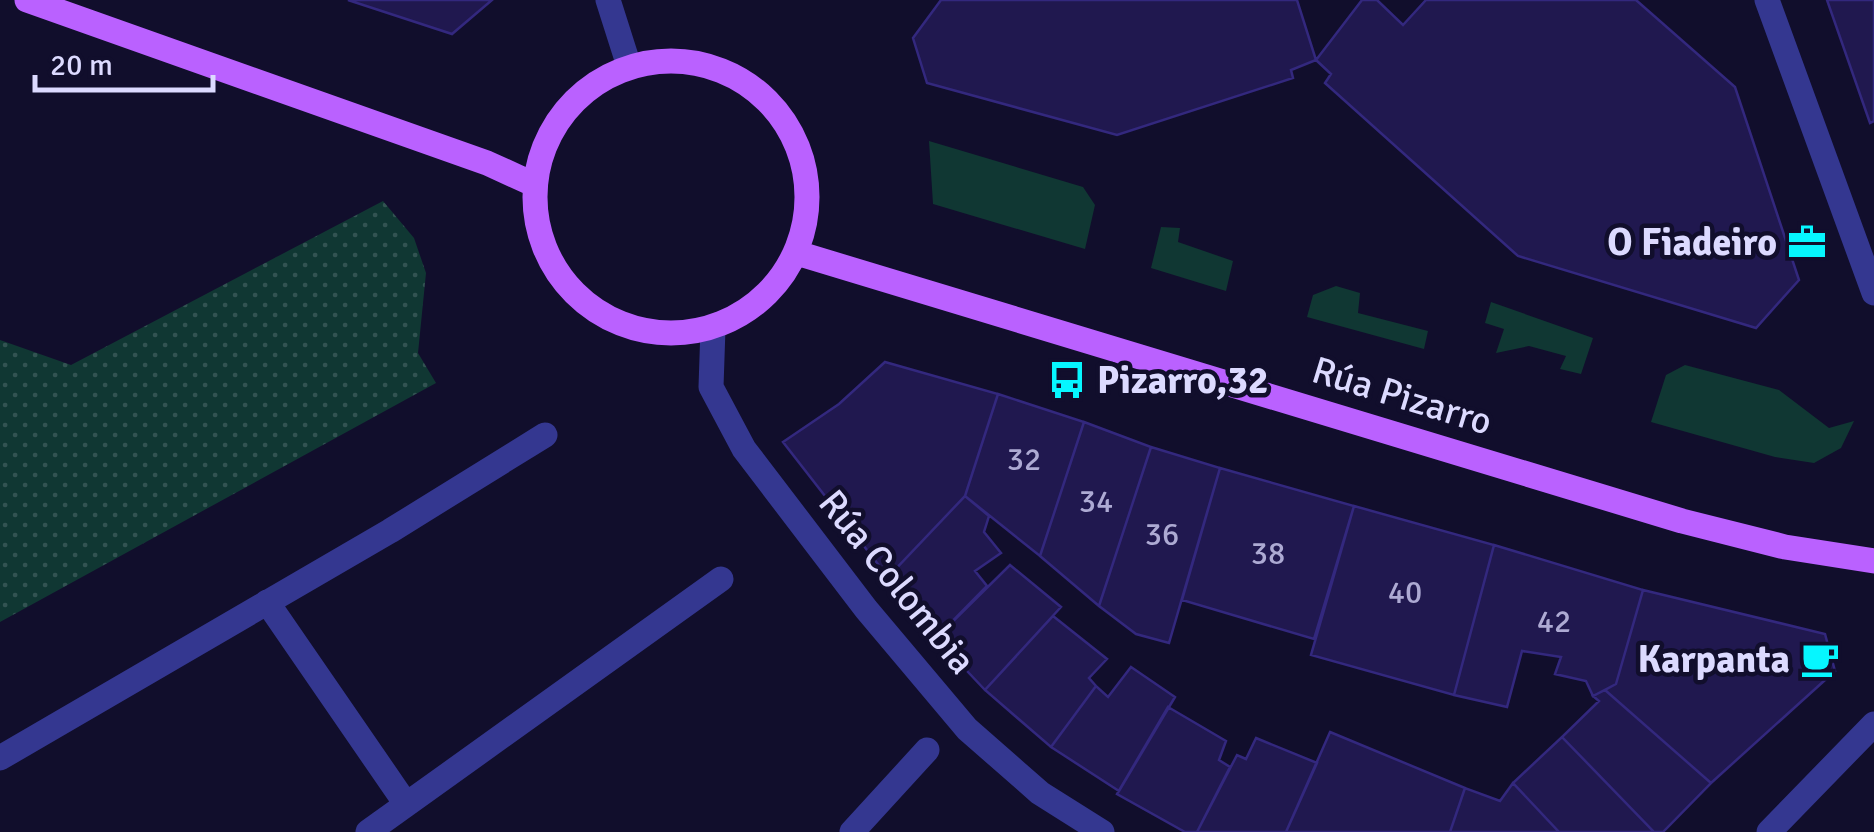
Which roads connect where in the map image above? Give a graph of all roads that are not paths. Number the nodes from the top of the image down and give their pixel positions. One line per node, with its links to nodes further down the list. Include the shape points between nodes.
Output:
1 (27, 0): 5 (main road)
2 (608, 0): 4 (street)
3 (1767, 0): 7 (street)
4 (629, 66): 5 (main road, via 593,84 564,111 543,144); 6 (main road, via 674,60 718,69 757,91 786,124 804,165 808,210)
5 (533, 184): 8 (main road, via 536,229 554,272 586,305 626,327 671,334)
6 (796, 253): 8 (main road, via 762,299); 10 (main road, Rúa Pizarro, via 1682,520)
7 (1874, 294)
8 (714, 328): 19 (street, Rúa Colombia, via 711,387 744,449 866,609 967,729 1040,793)
9 (545, 435): 12 (street)
10 (1874, 561)
11 (721, 580): 16 (street)
12 (267, 602): 15 (street); 16 (street)
13 (1874, 724): 20 (street)
14 (927, 750): 18 (street)
15 (0, 758)
16 (406, 804): 17 (street)
17 (368, 832)
18 (852, 832)
19 (1102, 832)
20 (1769, 832)

